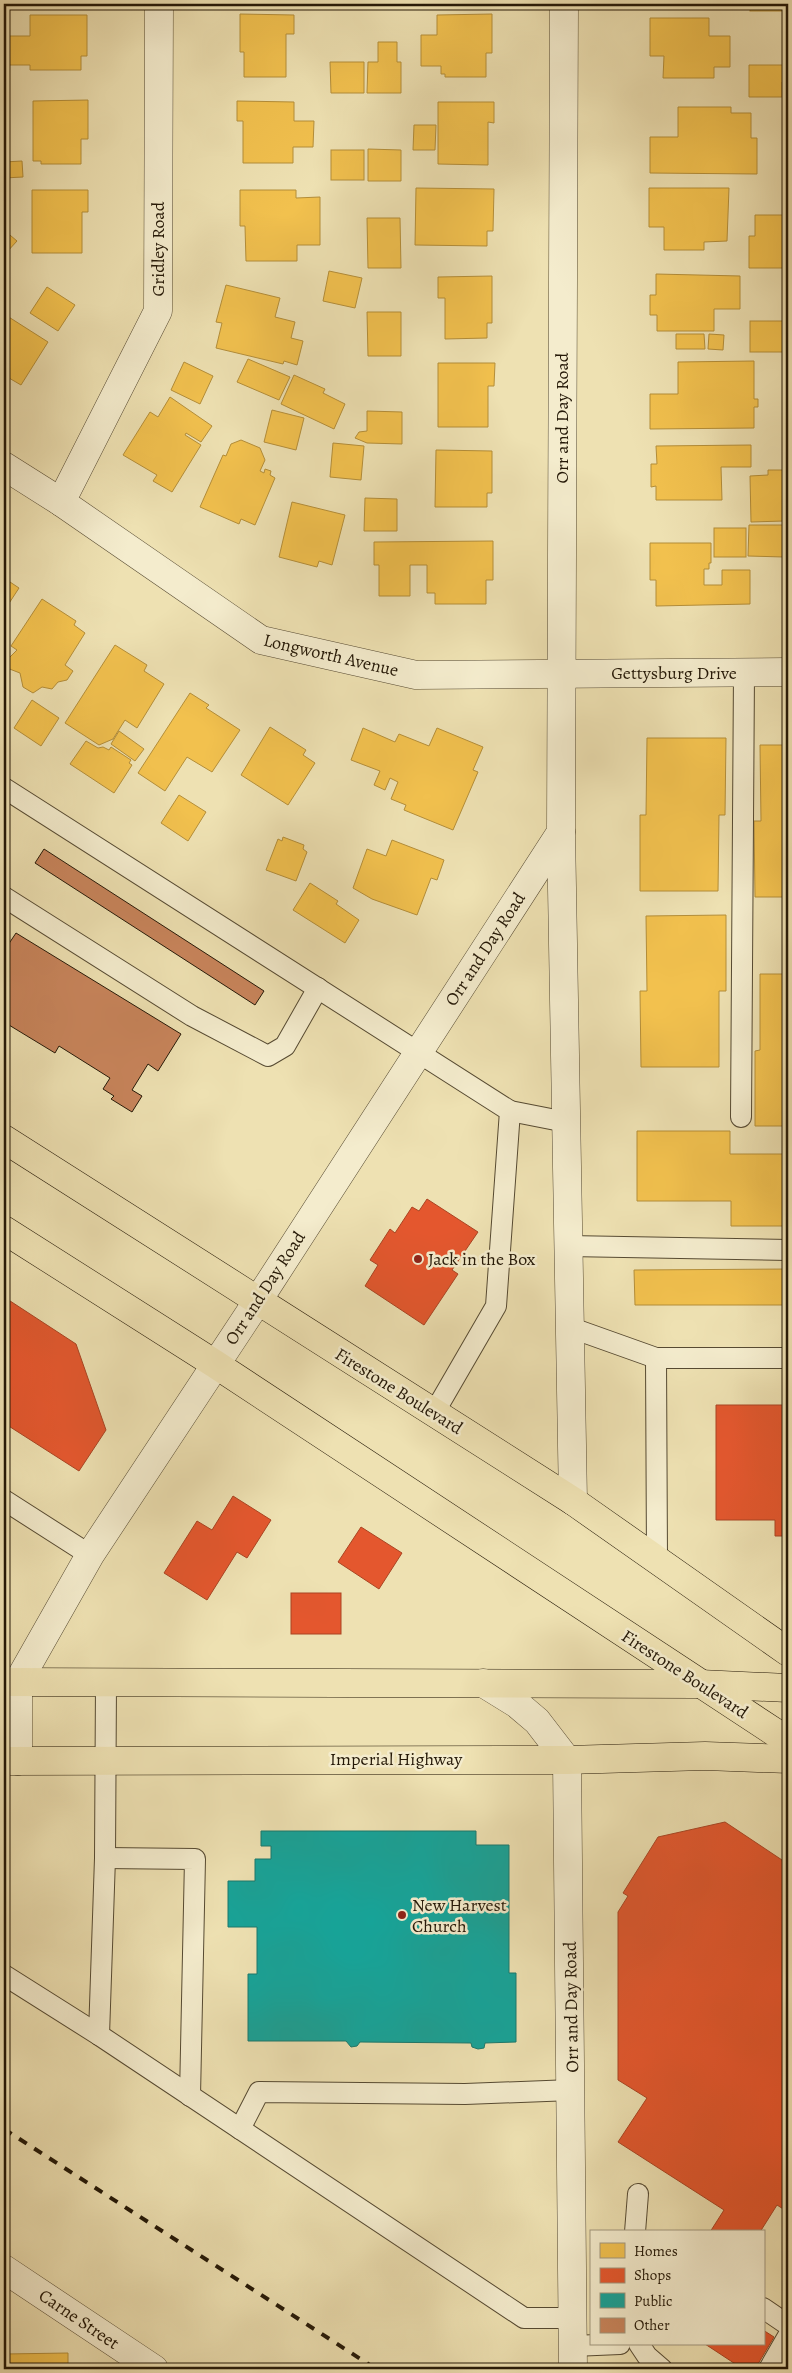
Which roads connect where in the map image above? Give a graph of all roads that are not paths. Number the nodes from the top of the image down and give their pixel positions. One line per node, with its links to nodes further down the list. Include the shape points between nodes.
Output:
1 (160, 4): 4 (street, Gridley Road, via 158,311)
2 (564, 4): 7 (street, Orr and Day Road)
3 (4, 466): 4 (street, Longworth Avenue)
4 (61, 502): 7 (street, Longworth Avenue, via 261,640 416,675)
5 (744, 672): 6 (street, Gettysburg Drive); 7 (street, Gettysburg Drive); 14 (lane)
6 (788, 672)
7 (560, 674): 9 (street, Orr and Day Road)
8 (5, 792): 11 (lane)
9 (560, 832): 12 (street, Orr and Day Road); 15 (street, Orr and Day Road)
10 (4, 897): 11 (lane, via 192,1016 268,1056 285,1046)
11 (318, 988): 12 (lane)
12 (418, 1053): 13 (lane); 20 (street, Orr and Day Road)
13 (510, 1111): 15 (lane); 25 (lane, via 496,1306)
14 (741, 1117)
15 (566, 1122): 18 (street, Orr and Day Road)
16 (4, 1139): 20 (main road, Firestone Boulevard)
17 (4, 1230): 24 (main road, Firestone Boulevard)
18 (568, 1246): 19 (lane); 21 (street, Orr and Day Road)
19 (788, 1250)
20 (258, 1302): 24 (street, Orr and Day Road); 25 (main road, Firestone Boulevard)
21 (569, 1327): 22 (lane); 27 (street, Orr and Day Road)
22 (656, 1358): 23 (lane); 29 (lane)
23 (788, 1358)
24 (215, 1364): 28 (street, Orr and Day Road); 34 (main road, Firestone Boulevard)
25 (434, 1413): 27 (main road, Firestone Boulevard)
26 (4, 1500): 28 (lane)
27 (573, 1501): 29 (main road, Firestone Boulevard)
28 (90, 1555): 31 (street, Orr and Day Road)
29 (657, 1560): 30 (main road, Firestone Boulevard)
30 (788, 1652)
31 (11, 1682): 32 (main road); 40 (street, Orr and Day Road)
32 (106, 1683): 33 (main road); 37 (lane)
33 (483, 1683): 34 (main road); 39 (street, via 537,1721)
34 (700, 1684): 35 (main road); 36 (main road, Firestone Boulevard)
35 (788, 1688)
36 (788, 1741)
37 (106, 1759): 39 (main road, Imperial Highway); 40 (main road, Imperial Highway); 41 (lane)
38 (788, 1759): 39 (main road, Imperial Highway, via 705,1756)
39 (567, 1760): 44 (street, Orr and Day Road)
40 (11, 1761)
41 (105, 1858): 43 (lane); 45 (lane, via 195,1859)
42 (4, 1975): 43 (lane)
43 (99, 2034): 45 (lane)
44 (572, 2090): 46 (lane, via 465,2094 259,2092); 51 (street, Orr and Day Road)
45 (190, 2096): 46 (lane)
46 (240, 2129): 51 (lane, via 524,2318)
47 (638, 2194): 48 (lane)
48 (635, 2230)
49 (4, 2270): 57 (street, Carne Street)
50 (764, 2309): 52 (lane)
51 (573, 2318): 56 (street, Orr and Day Road)
52 (788, 2325)
53 (788, 2336): 59 (lane)
54 (613, 2346): 56 (lane)
55 (640, 2346): 58 (lane)
56 (573, 2358)
57 (154, 2369)
58 (662, 2369)
59 (769, 2369)

